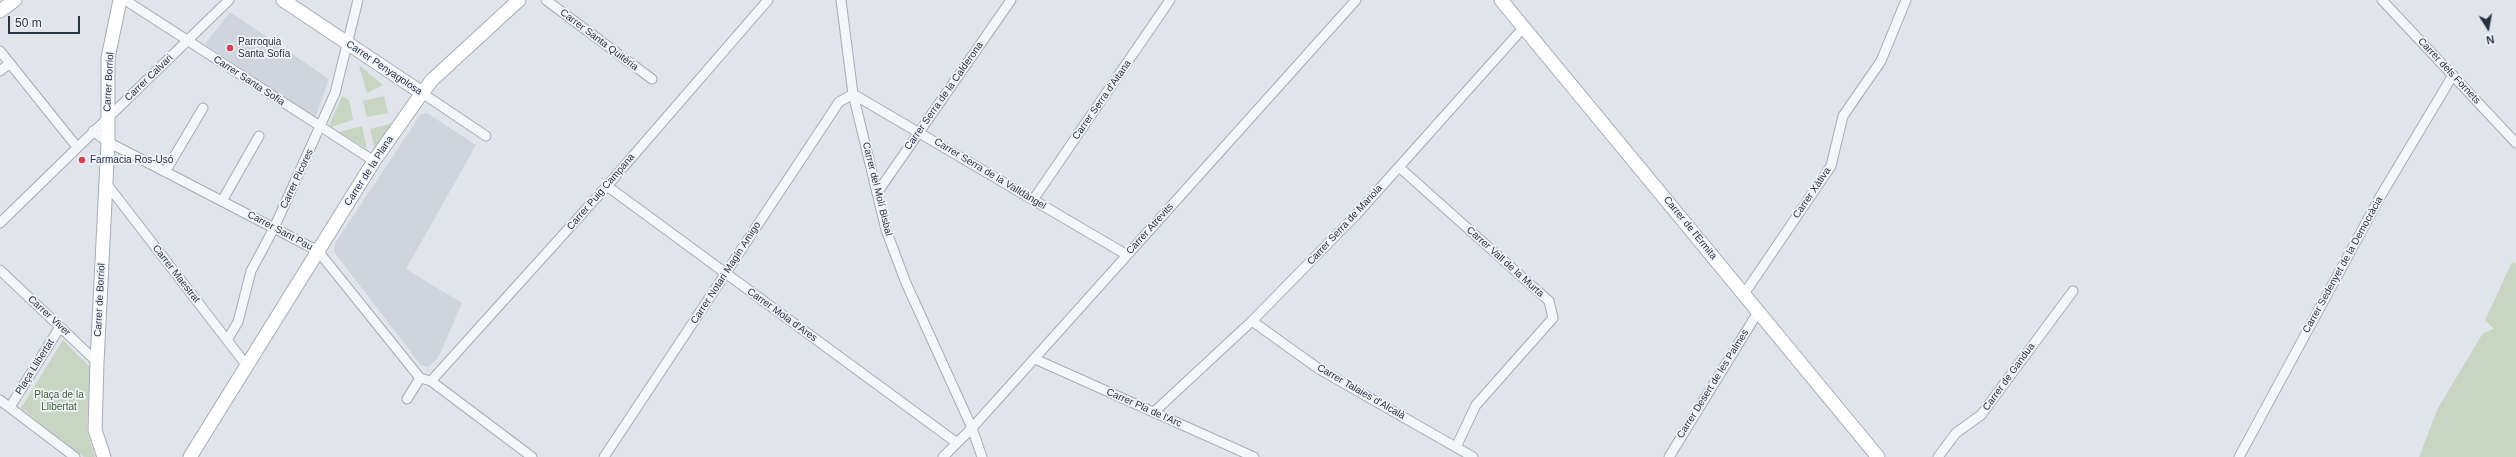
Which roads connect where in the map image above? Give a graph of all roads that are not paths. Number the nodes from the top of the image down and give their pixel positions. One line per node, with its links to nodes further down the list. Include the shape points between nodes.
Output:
1 (14, 0): 17 (street)
2 (120, 0): 29 (street, Carrer Borriol, via 108,58)
3 (125, 0): 19 (street, Carrer Santa Sofia)
4 (229, 0): 19 (street, Carrer Calvari)
5 (283, 0): 20 (street, Carrer Penyagolosa)
6 (358, 0): 20 (street, Carrer Picores)
7 (519, 0): 26 (street, Carrer de la Plana, via 432,80)
8 (546, 0): 25 (street, Carrer Santa Quitèria)
9 (768, 0): 42 (street, Carrer Puig Campana)
10 (841, 0): 27 (street, Carrer del Molí Bisbal)
11 (1011, 0): 32 (street, Carrer Serra de la Calderona)
12 (1170, 0): 44 (street, Carrer Serra d'Aitana)
13 (1356, 0): 49 (street, Carrer Atrevits)
14 (1501, 0): 18 (street, Carrer de l'Ermita)
15 (1906, 0): 53 (street, Carrer Xàtiva, via 1881,61 1844,116 1831,166)
16 (2382, 0): 24 (street, Carrer dels Fornets)
17 (0, 12)
18 (1524, 27): 39 (street, Carrer Serra de Mariola); 53 (street, Carrer de l'Ermita)
19 (187, 41): 29 (street, Carrer Calvari); 30 (street, Carrer Santa Sofia)
20 (347, 43): 26 (street, Carrer Penyagolosa); 30 (street, Carrer Picores, via 335,93)
21 (0, 50): 22 (street)
22 (10, 63): 23 (street); 37 (street)
23 (0, 71)
24 (2453, 75): 36 (street, Carrer dels Fornets); 82 (street, Carrer Sedenyet de la Democràcia, via 2380,197)
25 (652, 79)
26 (422, 93): 34 (street, Carrer Penyagolosa); 38 (street, Carrer de la Plana)
27 (853, 94): 32 (street, Carrer Serra de la Valldàngel); 43 (street, Carrer del Molí Bisbal); 51 (street, Carrer Notari Magín Amigo, via 839,102)
28 (203, 108): 40 (street)
29 (107, 118): 31 (street, Carrer Calvari); 35 (street, Carrer de Borriol)
30 (321, 127): 38 (street, Carrer Santa Sofia); 47 (street, Carrer Picores)
31 (93, 131): 35 (street); 37 (street, Carrer Calvari)
32 (919, 132): 43 (street, Carrer Serra de la Calderona); 44 (street, Carrer Serra de la Valldàngel)
33 (259, 136): 45 (street)
34 (486, 136)
35 (108, 142): 40 (street, Carrer Sant Pau); 41 (street, Carrer de Borriol)
36 (2516, 143)
37 (77, 147): 46 (street, Carrer Calvari)
38 (374, 161): 48 (street, Carrer de la Plana)
39 (1398, 167): 55 (street, Carrer Serra de Mariola, via 1356,215); 69 (street, Carrer Vall de la Murta, via 1549,301 1553,318 1476,406)
40 (165, 172): 45 (street, Carrer Sant Pau)
41 (106, 183): 57 (street, Carrer Maestrat); 59 (street, Carrer de Borriol)
42 (607, 186): 51 (street, Carrer Mola d'Ares); 62 (street, Carrer Puig Campana)
43 (877, 193): 67 (street, Carrer del Molí Bisbal, via 886,230 906,283)
44 (1033, 200): 49 (street, Carrer Serra de la Valldàngel)
45 (222, 201): 47 (street, Carrer Sant Pau)
46 (0, 223)
47 (274, 228): 48 (street, Carrer Sant Pau); 57 (street, Carrer Picores, via 250,271 238,322)
48 (318, 251): 60 (street, Carrer de la Plana); 61 (street, Carrer Sant Pau)
49 (1127, 255): 58 (street, Carrer Atrevits)
50 (0, 270): 56 (street, Carrer Viver)
51 (726, 273): 68 (street, Carrer Mola d'Ares); 74 (street, Carrer Notari Magín Amigo)
52 (2073, 291): 81 (street, Carrer de Gandua, via 1981,415 1956,433)
53 (1744, 294): 54 (street, Carrer de l'Ermita)
54 (1758, 312): 79 (street, Carrer Desert de les Palmes); 80 (street, Carrer de l'Ermita)
55 (1252, 321): 66 (street, Carrer Serra de Mariola); 69 (street, Carrer Talaies d'Alcalà, via 1319,369)
56 (60, 327): 59 (street, Carrer Viver); 65 (street, Plaça Llibertat)
57 (227, 340): 60 (street, Carrer Maestrat)
58 (1034, 358): 66 (street, Carrer Pla de l'Arc); 67 (street, Carrer Atrevits)
59 (97, 362): 71 (street, Carrer de Borriol, via 95,430)
60 (247, 366): 72 (street, Carrer de la Plana)
61 (420, 378): 62 (street); 63 (street)
62 (431, 381): 73 (street)
63 (406, 399)
64 (0, 400): 65 (street)
65 (10, 408): 70 (street)
66 (1154, 412): 77 (street, Carrer Pla de l'Arc)
67 (972, 428): 68 (street, Carrer Atrevits); 76 (street, Carrer del Molí Bisbal)
68 (957, 443): 75 (street, Carrer Atrevits)
69 (1456, 447): 78 (street, Carrer Talaies d'Alcalà)
70 (75, 457)
71 (104, 457)
72 (190, 457)
73 (532, 457)
74 (604, 457)
75 (942, 457)
76 (982, 457)
77 (1254, 457)
78 (1473, 457)
79 (1669, 457)
80 (1878, 457)
81 (1938, 457)
82 (2239, 457)

